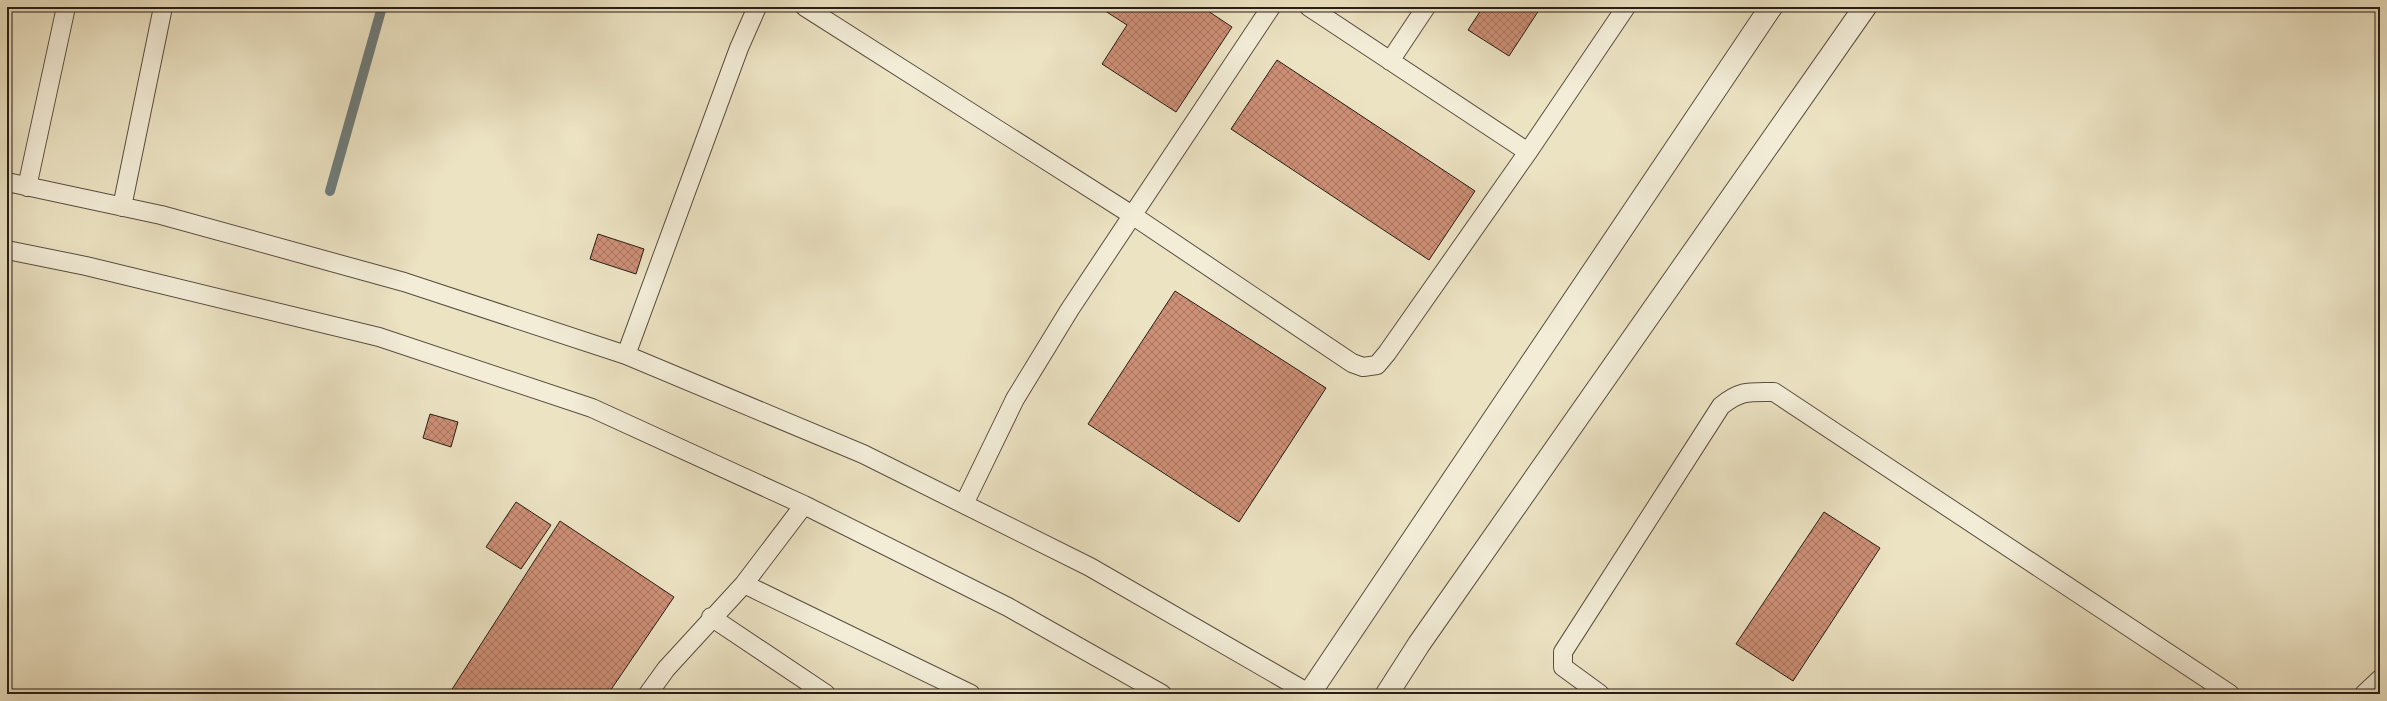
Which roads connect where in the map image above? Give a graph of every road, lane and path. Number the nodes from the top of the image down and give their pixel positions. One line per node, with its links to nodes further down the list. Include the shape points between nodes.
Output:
1 (66, 7): 14 (lane)
2 (163, 7): 15 (lane)
3 (757, 7): 18 (lane, via 736,56)
4 (805, 7): 16 (lane)
5 (1271, 7): 16 (lane)
6 (1309, 7): 11 (lane)
7 (1426, 7): 11 (lane)
8 (1626, 7): 12 (lane)
9 (1771, 7): 28 (street)
10 (1865, 7): 29 (street, via 1419,644)
11 (1390, 61): 12 (lane)
12 (1528, 152): 16 (lane, via 1377,365 1363,367 1352,364)
13 (7, 182): 14 (lane)
14 (27, 187): 15 (lane)
15 (122, 207): 18 (lane, via 161,215 404,282)
16 (1132, 215): 19 (lane, via 1015,399)
17 (7, 250): 20 (lane, via 86,266 379,336 592,408)
18 (626, 355): 19 (lane, via 863,454)
19 (964, 504): 28 (lane, via 1090,567)
20 (804, 505): 21 (lane); 27 (lane, via 1008,607)
21 (744, 584): 22 (lane); 26 (lane)
22 (711, 617): 24 (lane); 25 (lane)
23 (2380, 679): 32 (lane)
24 (648, 694)
25 (826, 694)
26 (971, 694)
27 (1162, 694)
28 (1309, 694)
29 (1387, 694)
30 (1600, 694): 31 (lane, via 1563,667 1563,652 1721,406 1735,395 1750,392 1774,392)
31 (2230, 694)
32 (2364, 694)

